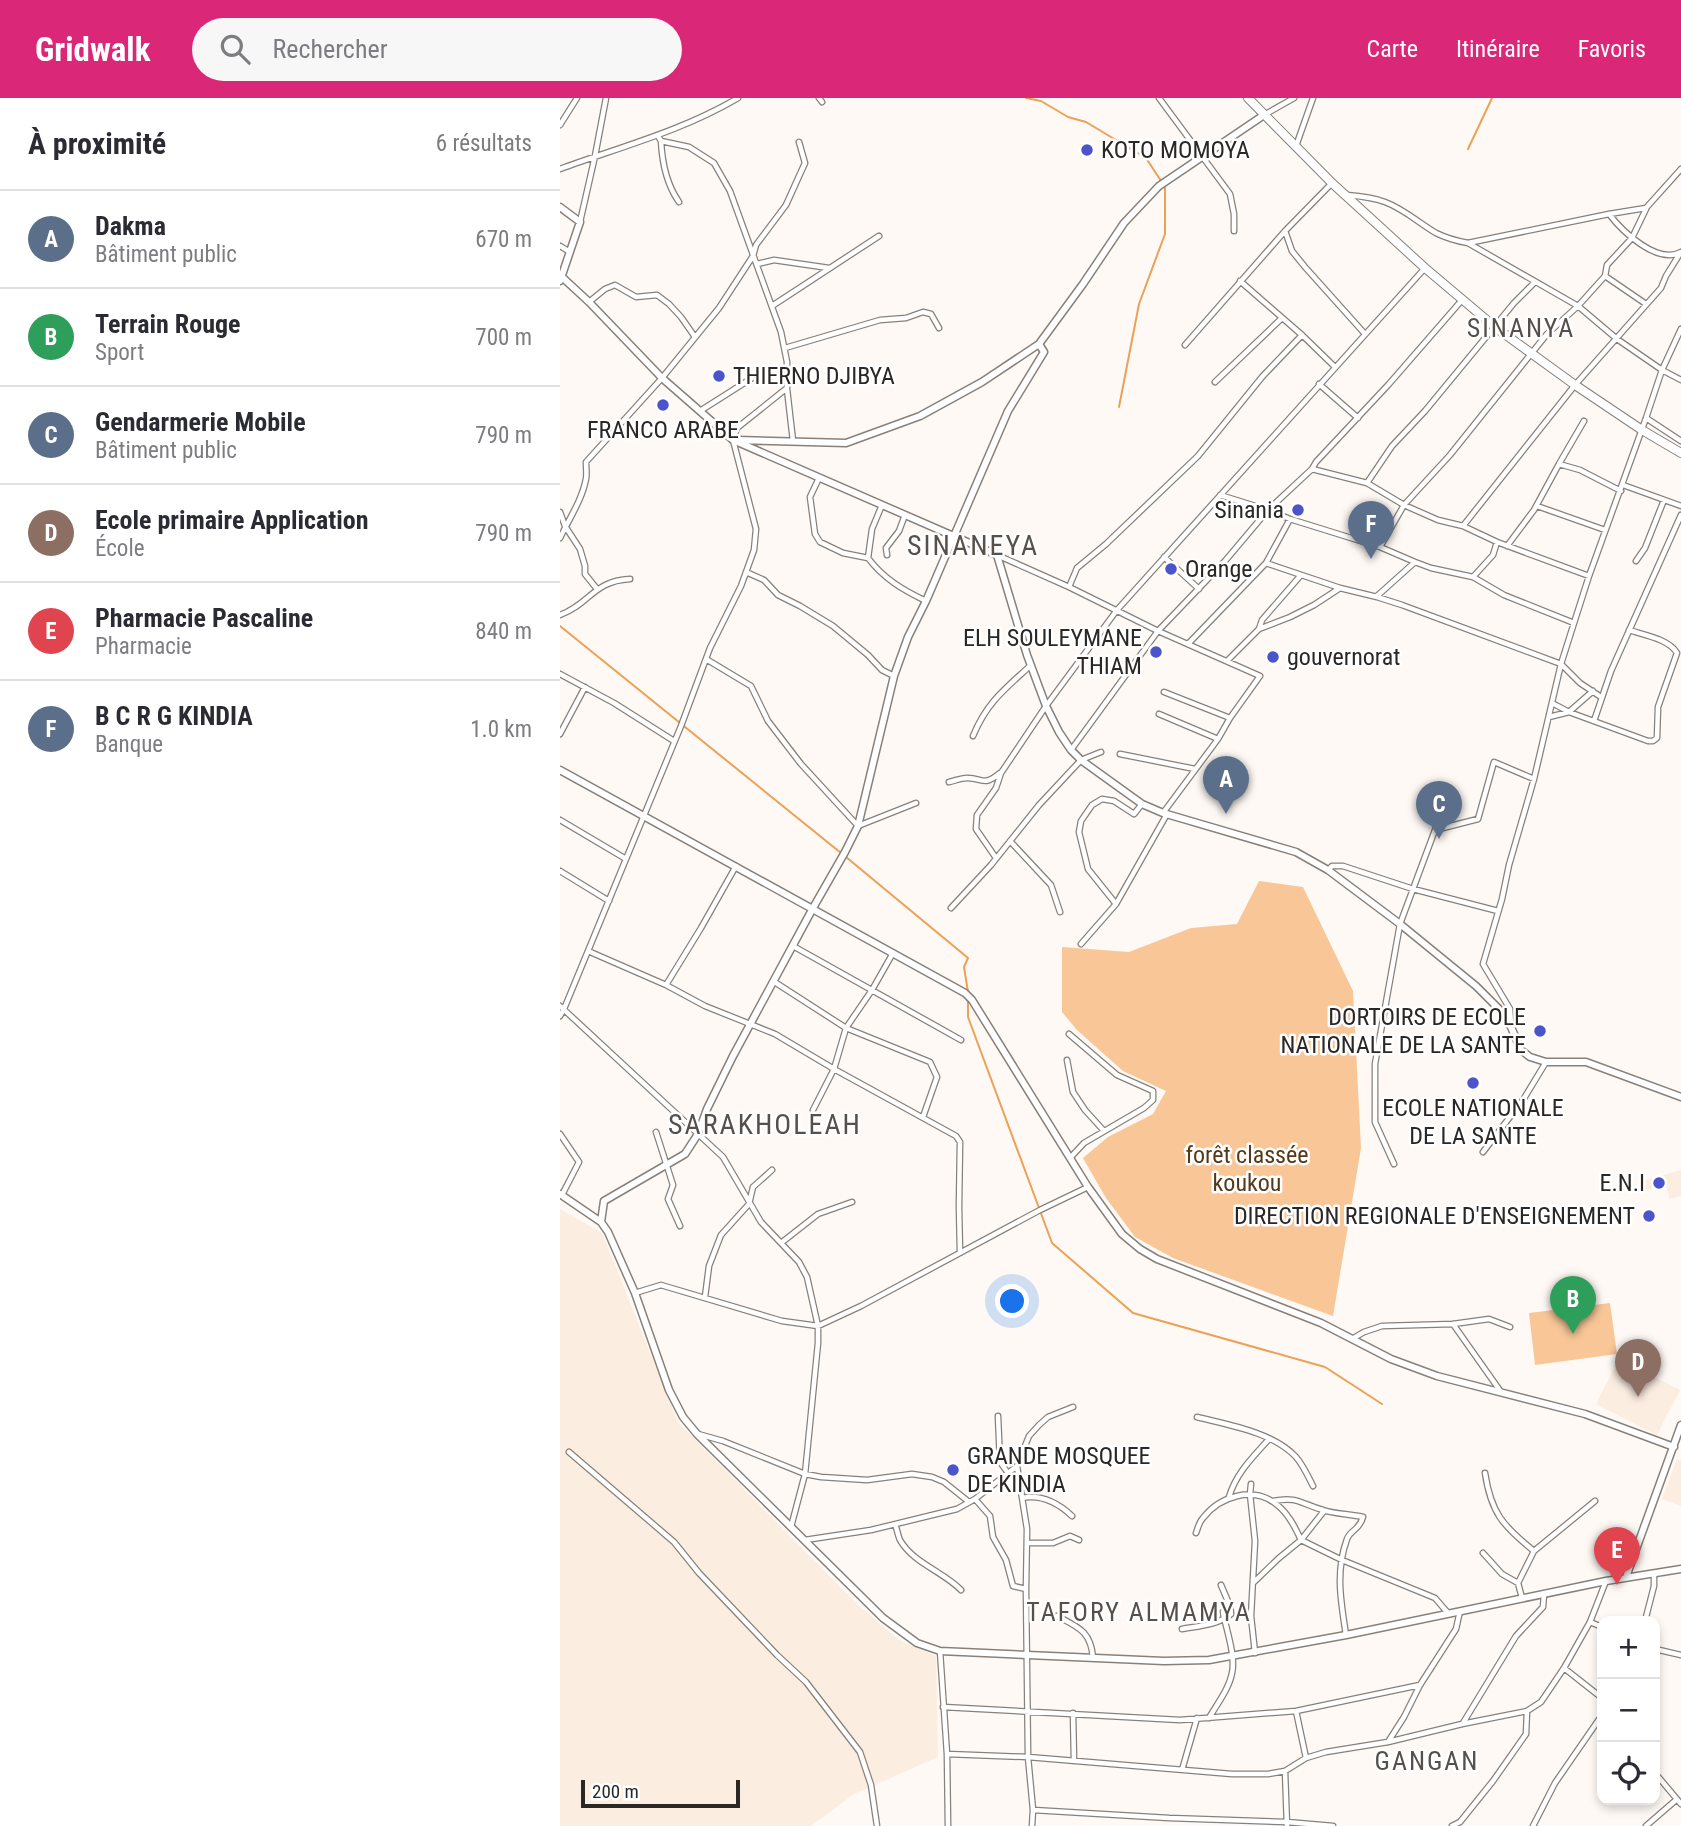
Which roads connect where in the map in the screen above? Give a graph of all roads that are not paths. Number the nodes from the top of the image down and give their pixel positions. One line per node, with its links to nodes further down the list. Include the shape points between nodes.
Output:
1 (577, 98): 9 (street)
2 (606, 98): 13 (street)
3 (738, 98): 10 (street)
4 (1159, 98): 14 (street)
5 (1249, 98): 8 (highway)
6 (1294, 98): 8 (street)
7 (1313, 98): 12 (street)
8 (1264, 115): 12 (highway); 14 (street)
9 (560, 125)
10 (660, 138): 13 (street); 19 (street, via 671,191); 32 (street, via 690,147 714,163 730,191)
11 (799, 142): 32 (street, via 805,163 786,205)
12 (1296, 146): 17 (highway)
13 (596, 156): 15 (street); 23 (street)
14 (1203, 156): 24 (street, via 1230,194); 53 (street, via 1162,183 1124,223)
15 (560, 169)
16 (1681, 169): 21 (street)
17 (1332, 183): 18 (highway); 25 (street)
18 (1346, 195): 28 (street, via 1388,203 1436,233); 35 (highway)
19 (679, 202)
20 (560, 207): 23 (street)
21 (1646, 208): 22 (street); 27 (street)
22 (1609, 214): 27 (street); 28 (street)
23 (580, 222): 30 (street)
24 (1234, 231)
25 (1285, 231): 38 (street); 49 (street, via 1298,259)
26 (879, 236): 34 (street)
27 (1632, 238): 31 (street, via 1668,256); 36 (street, via 1607,265)
28 (1468, 243): 39 (street)
29 (560, 246): 30 (street)
30 (571, 253): 37 (street)
31 (1680, 253): 42 (street, via 1661,288)
32 (753, 256): 33 (street); 51 (street)
33 (757, 264): 34 (street, via 774,260); 43 (street)
34 (829, 268): 43 (street)
35 (1424, 268): 40 (highway); 49 (street)
36 (1605, 276): 42 (street); 44 (street)
37 (561, 279): 41 (street)
38 (1240, 281): 45 (street); 54 (street)
39 (1535, 282): 44 (street); 46 (street)
40 (1463, 299): 46 (highway); 67 (street)
41 (589, 302): 51 (street, via 615,285 636,297 657,295); 60 (street)
42 (1646, 304): 52 (street)
43 (772, 306): 55 (street)
44 (1578, 306): 52 (street); 56 (street)
45 (1282, 318): 50 (street); 62 (street)
46 (1495, 327): 56 (highway); 78 (street, via 1392,446)
47 (939, 328): 55 (street, via 931,314 923,312)
48 (1681, 329): 58 (street)
49 (1365, 334): 57 (street)
50 (1302, 335): 57 (street); 111 (street, via 1198,456 1077,568)
51 (695, 337): 60 (street)
52 (1617, 340): 58 (street); 64 (street)
53 (1039, 344): 73 (street, via 920,416 846,443); 94 (street, via 1044,352 1008,411)
54 (1185, 345)
55 (785, 348): 65 (street)
56 (1531, 354): 64 (highway); 83 (street)
57 (1335, 367): 63 (street)
58 (1661, 370): 61 (street); 68 (street)
59 (760, 373): 66 (street)
60 (662, 378): 66 (street); 91 (street, via 586,462 586,479)
61 (1681, 380)
62 (1215, 382)
63 (1319, 384): 67 (street); 80 (street)
64 (1575, 385): 70 (highway); 92 (street)
65 (787, 388): 71 (street, via 737,428); 73 (street)
66 (699, 412): 71 (street)
67 (1357, 418): 76 (street)
68 (1646, 418): 70 (street); 72 (street)
69 (1584, 421): 75 (street)
70 (1642, 430): 74 (highway); 79 (street)
71 (733, 440): 73 (street); 77 (street); 106 (street, via 756,529)
72 (1681, 440)
73 (793, 441)
74 (1681, 453)
75 (1559, 464): 79 (street); 84 (street)
76 (1312, 469): 78 (street); 86 (street)
77 (819, 478): 82 (street); 102 (street, via 810,497 815,534 820,542 843,554)
78 (1367, 483): 83 (street)
79 (1622, 488): 81 (street); 93 (street)
80 (1220, 495): 86 (street); 101 (street)
81 (1664, 500): 85 (street); 103 (street)
82 (882, 505): 89 (street); 102 (street, via 872,529)
83 (1404, 505): 92 (street); 98 (street)
84 (1537, 506): 93 (street); 97 (street)
85 (1681, 506)
86 (1268, 510): 90 (street); 114 (street)
87 (560, 512): 91 (street)
88 (1681, 514): 121 (street)
89 (905, 515): 94 (street); 99 (street)
90 (1290, 519): 98 (street); 105 (street)
91 (565, 526): 95 (street); 113 (street, via 580,549 585,574)
92 (1463, 526): 96 (street)
93 (1605, 530): 108 (street)
94 (953, 537): 100 (street); 116 (street)
95 (560, 538)
96 (1497, 542): 97 (street); 109 (street, via 1493,555)
97 (1507, 546): 108 (street)
98 (1380, 547): 104 (street)
99 (887, 555)
100 (998, 555): 111 (street); 127 (street)
101 (1164, 557): 114 (street); 117 (street)
102 (868, 558): 116 (street, via 879,572)
103 (1636, 561)
104 (1415, 562): 109 (street); 115 (street)
105 (1266, 563): 107 (street); 123 (street)
106 (746, 572): 124 (street); 129 (street, via 764,580 778,596 833,626)
107 (1301, 575): 112 (street); 120 (street)
108 (1589, 576): 119 (street)
109 (1473, 577): 119 (street, via 1504,595)
110 (630, 579): 113 (street)
111 (1069, 587): 117 (street)
112 (1340, 588): 115 (street); 120 (street)
113 (597, 589): 118 (street)
114 (1199, 589): 122 (street)
115 (1377, 597): 126 (street)
116 (926, 601): 129 (street)
117 (1117, 610): 122 (street); 135 (street)
118 (560, 615)
119 (1574, 623): 126 (street)
120 (1259, 629): 125 (street)
121 (1629, 630): 133 (street); 140 (street, via 1666,643 1677,653 1658,707 1657,738 1648,741)
122 (1158, 631): 123 (street); 145 (street)
123 (1188, 644): 125 (street)
124 (706, 659): 144 (street); 159 (street, via 751,686 768,721)
125 (1227, 661): 139 (street, via 1260,676)
126 (1561, 664): 131 (street); 134 (street)
127 (1031, 665): 135 (street); 142 (street, via 992,701)
128 (560, 674): 130 (street)
129 (894, 676): 159 (street)
130 (585, 687): 141 (street); 144 (street)
131 (1593, 691): 133 (street); 136 (street)
132 (1164, 692): 139 (street)
133 (1601, 696): 140 (street)
134 (1552, 703): 136 (street); 138 (street)
135 (1046, 706): 145 (street); 151 (street)
136 (1569, 712): 138 (street); 140 (street)
137 (1159, 714): 143 (street)
138 (1549, 717): 152 (street)
139 (1230, 718): 143 (street)
140 (1594, 721)
141 (560, 734)
142 (973, 736)
143 (1218, 739): 149 (street)
144 (674, 741): 157 (street)
145 (1072, 750): 148 (street)
146 (1101, 752): 148 (street)
147 (1120, 754): 149 (street)
148 (1082, 760): 155 (street); 160 (street)
149 (1195, 769): 156 (street)
150 (560, 770): 157 (street)
151 (1001, 773): 153 (street, via 983,782 968,778); 161 (street, via 978,815 976,829)
152 (1534, 779): 166 (street, via 1493,762 1478,819 1435,830); 171 (street)
153 (949, 782)
154 (916, 803): 159 (street)
155 (1142, 804): 156 (street); 168 (street, via 1134,814 1102,799 1081,821 1079,832 1088,869)
156 (1165, 814): 164 (street, via 1296,852); 168 (street)
157 (643, 816): 162 (street); 163 (street)
158 (560, 820): 162 (street)
159 (858, 826): 169 (street)
160 (1010, 841): 161 (street); 172 (street, via 1051,885)
161 (996, 858): 170 (street)
162 (626, 859): 167 (street)
163 (736, 866): 169 (street); 179 (street)
164 (1328, 870): 166 (street, via 1343,866); 173 (street)
165 (560, 871): 167 (street)
166 (1413, 889): 171 (street); 173 (street)
167 (610, 901): 176 (street)
168 (1116, 904): 174 (street)
169 (813, 908): 175 (street); 177 (street)
170 (951, 908)
171 (1498, 911): 184 (street, via 1483,964 1510,1009)
172 (1060, 912)
173 (1400, 924): 184 (street, via 1476,986); 201 (street, via 1375,1063 1375,1122)
174 (1082, 944)
175 (793, 946): 178 (street); 180 (street)
176 (589, 951): 179 (street); 181 (street)
177 (893, 952): 180 (street); 199 (street, via 972,1000)
178 (773, 981): 183 (street); 185 (street)
179 (666, 985): 183 (street)
180 (872, 990): 185 (street); 187 (street)
181 (562, 1008): 182 (street); 197 (street)
182 (560, 1016)
183 (750, 1024): 190 (street); 197 (street)
184 (1511, 1027): 189 (street, via 1521,1051)
185 (846, 1028): 190 (street); 193 (street, via 930,1062 937,1077)
186 (1069, 1034): 194 (street, via 1117,1075 1153,1091 1153,1100 1144,1108)
187 (961, 1040)
188 (1066, 1060): 194 (street, via 1073,1092)
189 (1546, 1062): 191 (street, via 1586,1062); 198 (street)
190 (834, 1069): 192 (street); 193 (street)
191 (1681, 1097)
192 (813, 1110)
193 (923, 1118): 210 (street, via 960,1142)
194 (1104, 1131): 199 (street)
195 (656, 1132): 200 (street)
196 (560, 1134): 204 (street, via 579,1162)
197 (698, 1134): 200 (street, via 685,1154); 206 (street, via 723,1157)
198 (1483, 1152)
199 (1070, 1158): 203 (street)
200 (667, 1163): 207 (street, via 604,1201); 208 (street, via 673,1185 668,1199)
201 (1394, 1164)
202 (772, 1170): 206 (street, via 753,1187)
203 (1088, 1187): 210 (street); 216 (street, via 1122,1234 1157,1259)
204 (561, 1195): 207 (street)
205 (852, 1202): 209 (street, via 818,1213)
206 (749, 1204): 209 (street); 212 (street, via 721,1235 709,1266)
207 (601, 1222): 211 (street)
208 (680, 1226)
209 (781, 1243): 214 (street, via 807,1277)
210 (960, 1253): 214 (street)
211 (635, 1293): 212 (street, via 661,1285); 222 (street, via 669,1390)
212 (705, 1297): 214 (street, via 782,1321)
213 (1453, 1324): 215 (street, via 1489,1319); 216 (street, via 1382,1326); 217 (street)
214 (818, 1326): 229 (street)
215 (1510, 1327)
216 (1352, 1339): 217 (street, via 1437,1376)
217 (1501, 1393): 224 (street, via 1585,1414)
218 (1073, 1407): 226 (street, via 1039,1425 1029,1436)
219 (998, 1416): 227 (street, via 1000,1462)
220 (1197, 1417): 223 (street)
221 (1681, 1425): 224 (street)
222 (697, 1434): 229 (street); 241 (street)
223 (1269, 1439): 231 (street, via 1297,1458); 234 (street, via 1233,1483)
224 (1678, 1448): 252 (street)
225 (569, 1452): 301 (street, via 674,1542 806,1682 860,1752)
226 (1017, 1466): 227 (street); 233 (street)
227 (1008, 1473): 235 (street)
228 (1485, 1473): 247 (street, via 1500,1520)
229 (805, 1474): 235 (street, via 867,1480 912,1474 932,1477); 241 (street)
230 (1251, 1484): 232 (street)
231 (1314, 1486)
232 (1250, 1494): 234 (street); 236 (street); 254 (street, via 1255,1541)
233 (1022, 1498): 239 (street, via 1037,1496); 246 (street)
234 (1229, 1498): 242 (street, via 1203,1517)
235 (972, 1500): 240 (street, via 957,1509); 257 (street, via 990,1516 993,1537 1013,1586)
236 (1273, 1501): 238 (street, via 1300,1500); 245 (street, via 1291,1520)
237 (1595, 1501): 247 (street)
238 (1324, 1511): 245 (street); 249 (street, via 1363,1517 1348,1538)
239 (1072, 1516)
240 (895, 1524): 243 (street); 258 (street, via 909,1551)
241 (791, 1527): 243 (street)
242 (1196, 1533)
243 (805, 1540): 272 (street, via 883,1618 917,1643)
244 (1079, 1540): 246 (street, via 1070,1536)
245 (1301, 1540): 249 (street); 254 (street)
246 (1027, 1543): 257 (street)
247 (1534, 1551): 255 (street)
248 (1483, 1553): 255 (street)
249 (1342, 1560): 263 (street, via 1435,1598); 270 (street, via 1339,1591)
250 (1681, 1569): 251 (street)
251 (1654, 1573): 252 (street); 265 (street)
252 (1626, 1577): 253 (street)
253 (1606, 1581): 259 (street); 267 (street)
254 (1252, 1583): 273 (street)
255 (1518, 1583): 260 (street)
256 (1220, 1585): 266 (street, via 1231,1614)
257 (1026, 1589): 275 (street)
258 (961, 1590)
259 (1544, 1594): 260 (street); 289 (street, via 1542,1607 1516,1636)
260 (1522, 1598): 261 (street)
261 (1460, 1611): 263 (street); 279 (street, via 1456,1629)
262 (1223, 1612): 266 (street)
263 (1448, 1613): 270 (street)
264 (1057, 1616): 277 (street, via 1083,1630)
265 (1646, 1616)
266 (1224, 1620): 269 (street); 276 (street)
267 (1590, 1622): 268 (street); 278 (street)
268 (1597, 1626)
269 (1182, 1629)
270 (1346, 1635): 273 (street)
271 (1660, 1649): 274 (street)
272 (940, 1651): 275 (street); 281 (street)
273 (1255, 1653): 276 (street)
274 (1681, 1655)
275 (1027, 1656): 277 (street); 282 (street)
276 (1232, 1656): 277 (street, via 1164,1661); 287 (street, via 1233,1671)
277 (1093, 1658)
278 (1564, 1668): 280 (street); 284 (street, via 1541,1702)
279 (1420, 1685): 283 (street); 290 (street)
280 (1597, 1694)
281 (943, 1707): 282 (street); 291 (street)
282 (1028, 1710): 285 (street); 292 (street)
283 (1296, 1711): 287 (street); 293 (street)
284 (1527, 1711): 289 (street); 305 (street, via 1525,1734 1493,1781)
285 (1073, 1713): 286 (street); 294 (street)
286 (1197, 1718): 287 (street); 295 (street)
287 (1209, 1718)
288 (1597, 1722): 306 (street, via 1555,1783)
289 (1462, 1724): 290 (street)
290 (1388, 1742): 293 (street)
291 (947, 1754): 292 (street); 302 (street)
292 (1028, 1757): 294 (street); 299 (street)
293 (1306, 1758): 296 (street)
294 (1074, 1761): 295 (street)
295 (1182, 1770): 296 (street, via 1232,1774)
296 (1285, 1770): 300 (street)
297 (1660, 1779): 298 (street)
298 (1679, 1802): 307 (street)
299 (1033, 1810): 300 (street); 303 (street)
300 (1287, 1824): 304 (street)
301 (877, 1826)
302 (948, 1826)
303 (1032, 1826)
304 (1333, 1826)
305 (1452, 1826)
306 (1533, 1826)
307 (1646, 1826)

